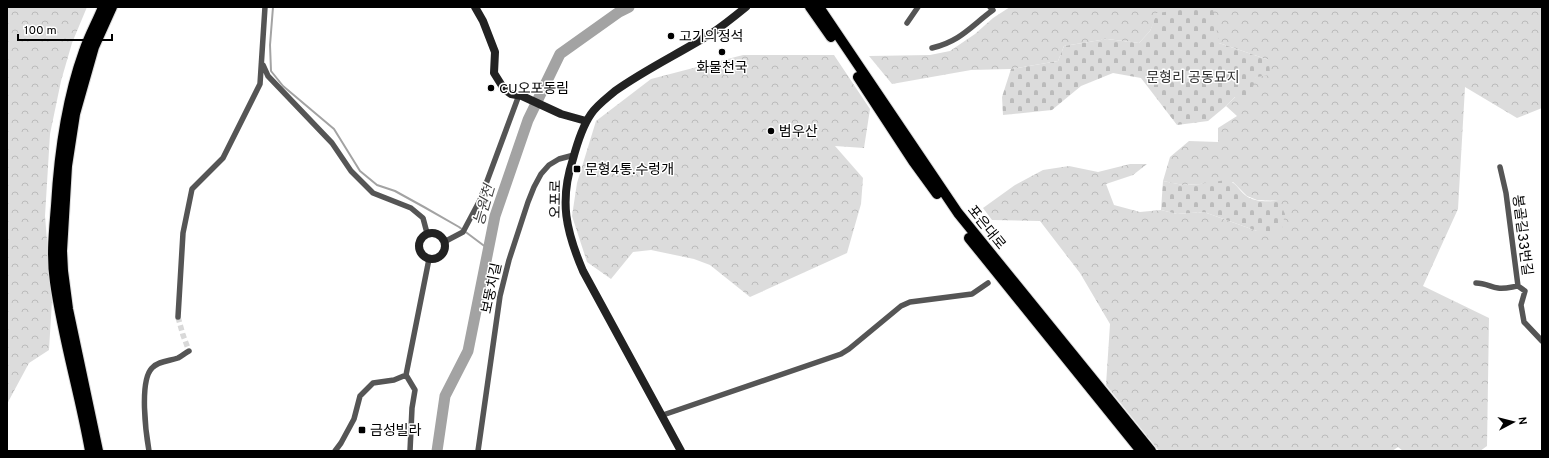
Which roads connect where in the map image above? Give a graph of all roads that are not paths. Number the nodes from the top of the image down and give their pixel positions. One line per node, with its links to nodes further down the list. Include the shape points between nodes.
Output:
1 (104, 7): 27 (highway, via 84,51 64,125 59,164 53,262 60,313)
2 (112, 7): 27 (highway, via 94,46 82,88 67,166 62,250)
3 (264, 7): 12 (street)
4 (475, 7): 14 (street, via 495,52 494,73 511,94)
5 (746, 7): 15 (street, 오포로, via 711,33 621,87 598,105)
6 (810, 7): 13 (highway)
7 (819, 7): 13 (highway, 포은대로)
8 (918, 7): 10 (street)
9 (990, 7): 11 (street, via 993,10 963,35)
10 (907, 23)
11 (932, 48)
12 (263, 64): 18 (street, via 268,76 332,142 351,171 373,193 411,208 423,218); 24 (street, via 260,84 223,158 192,188 183,233)
13 (856, 68): 38 (highway, 포은대로, via 913,161 965,232); 39 (highway, 포은대로, via 958,213)
14 (521, 96): 15 (street, via 560,114); 19 (street, via 468,224 463,232)
15 (586, 122): 16 (street, 오포로)
16 (574, 155): 30 (street, 오포로, via 565,201 566,218 576,254); 36 (street, 보뚱치길, via 559,159 541,174 534,187 509,260 500,296)
17 (1500, 167): 23 (street, 봉골길33번길, via 1506,193)
18 (427, 233): 19 (street, via 440,234); 20 (street, via 421,238 419,246 422,254)
19 (444, 242): 20 (street, via 446,247 442,255)
20 (429, 259): 29 (street)
21 (988, 283): 30 (street, via 972,294 910,302 901,306 841,354)
22 (1476, 283): 23 (street, via 1497,288)
23 (1518, 286): 25 (street, 봉골길33번길, via 1525,291 1521,305 1524,322)
24 (178, 317)
25 (1542, 341)
26 (189, 351): 33 (street, via 179,358 158,364 152,368 147,379 144,396)
27 (74, 353): 28 (highway)
28 (76, 364): 31 (highway); 32 (highway)
29 (406, 375): 34 (street, via 394,380 373,383 360,396 354,419); 35 (street, via 415,390)
30 (663, 415): 37 (street, 오포로)
31 (90, 451)
32 (98, 451)
33 (149, 451)
34 (334, 451)
35 (410, 451)
36 (478, 451)
37 (681, 451)
38 (1141, 451)
39 (1151, 451)

